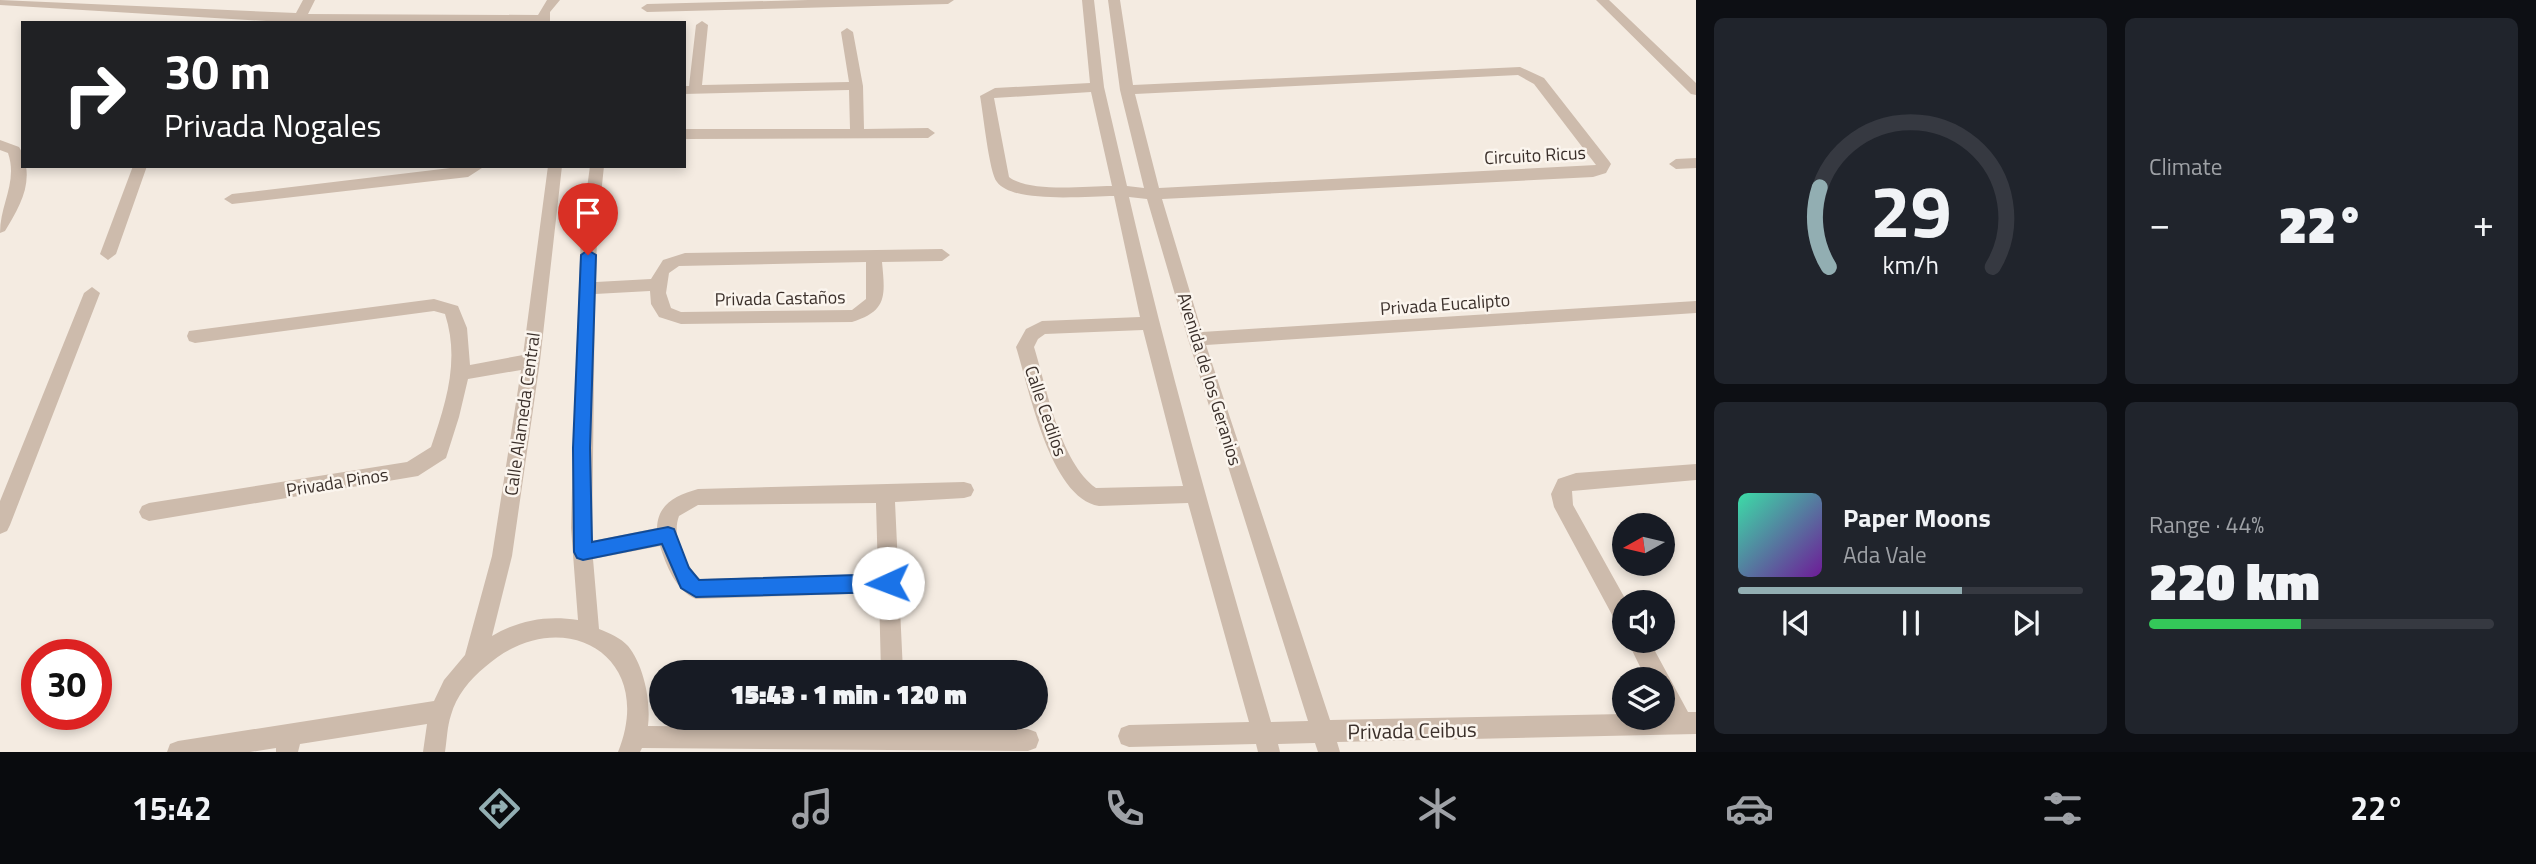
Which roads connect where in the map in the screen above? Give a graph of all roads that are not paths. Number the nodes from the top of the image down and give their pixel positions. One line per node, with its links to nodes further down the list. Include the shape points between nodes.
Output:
1 (309, 0): 12 (street)
2 (554, 0): 15 (street)
3 (948, 0): 8 (street)
4 (1088, 0): 19 (street)
5 (1114, 0): 21 (street, Avenida de los Geranios)
6 (1602, 0): 22 (street)
7 (0, 1): 10 (street)
8 (926, 1): 9 (street)
9 (645, 4)
10 (122, 9): 11 (street); 13 (street)
11 (194, 18): 12 (street)
12 (299, 19): 14 (street)
13 (113, 21)
14 (360, 21)
15 (543, 21)
16 (702, 25): 20 (street)
17 (847, 32): 18 (street)
18 (856, 86): 20 (street); 24 (street)
19 (1097, 87): 35 (street); 35 (street, via 987,96 999,171 1012,187 1031,191)
20 (690, 90)
21 (1127, 90): 36 (street, Avenida de los Geranios); 36 (street, Circuito Ricus, via 1521,71 1539,81 1604,164 1593,172)
22 (1696, 91)
23 (928, 132): 24 (street)
24 (857, 133): 25 (street)
25 (686, 134)
26 (0, 145): 29 (street, via 14,150)
27 (1696, 163): 28 (street)
28 (1676, 164)
29 (21, 166)
30 (22, 168): 38 (street, via 17,192)
31 (139, 168): 39 (street)
32 (475, 168): 37 (street)
33 (555, 168): 49 (street, Calle Alameda Central)
34 (597, 168): 43 (street)
35 (1120, 191): 36 (street); 46 (street)
36 (1153, 194): 48 (street, Avenida de los Geranios)
37 (232, 199)
38 (0, 227)
39 (108, 254)
40 (942, 255): 41 (street)
41 (874, 256): 42 (street, via 685,259 663,268); 42 (street, Privada Castaños, via 874,307 852,317 681,318 661,309)
42 (659, 285): 43 (street)
43 (587, 288): 58 (street)
44 (92, 293): 56 (street)
45 (1696, 307): 48 (street, Privada Eucalipto)
46 (1150, 323): 54 (street); 54 (street, Calle Cedilos, via 1042,328 1025,347 1061,458 1075,484 1093,497)
47 (195, 336): 50 (street, Privada Pinos, via 434,305 452,310 460,326)
48 (1196, 339): 69 (street, Avenida de los Geranios)
49 (531, 361): 50 (street); 62 (street, Calle Alameda Central, via 502,556)
50 (462, 373): 55 (street, Privada Pinos, via 439,452 411,470)
51 (1696, 472): 60 (street, via 1565,485 1561,494 1564,507)
52 (964, 490): 53 (street)
53 (885, 494): 57 (street, via 698,497 682,502 670,514); 59 (street)
54 (1195, 494): 71 (street)
55 (149, 512)
56 (0, 525)
57 (668, 535): 58 (street); 59 (street, via 681,573 696,589)
58 (583, 552): 61 (street)
59 (888, 583): 63 (street)
60 (1612, 595)
61 (589, 631): 62 (street, via 551,625 512,635); 72 (street, via 621,654 638,691)
62 (475, 659): 65 (street, via 455,682)
63 (891, 660)
64 (1675, 705): 66 (street)
65 (441, 711): 70 (street); 74 (street)
66 (1689, 723): 69 (street, Privada Ceibus)
67 (1129, 737): 71 (street, Privada Ceibus)
68 (1028, 740): 72 (street)
69 (1326, 742): 71 (street, Privada Ceibus)
70 (288, 743): 73 (street)
71 (1267, 743)
72 (633, 745)
73 (178, 752)
74 (434, 752)

